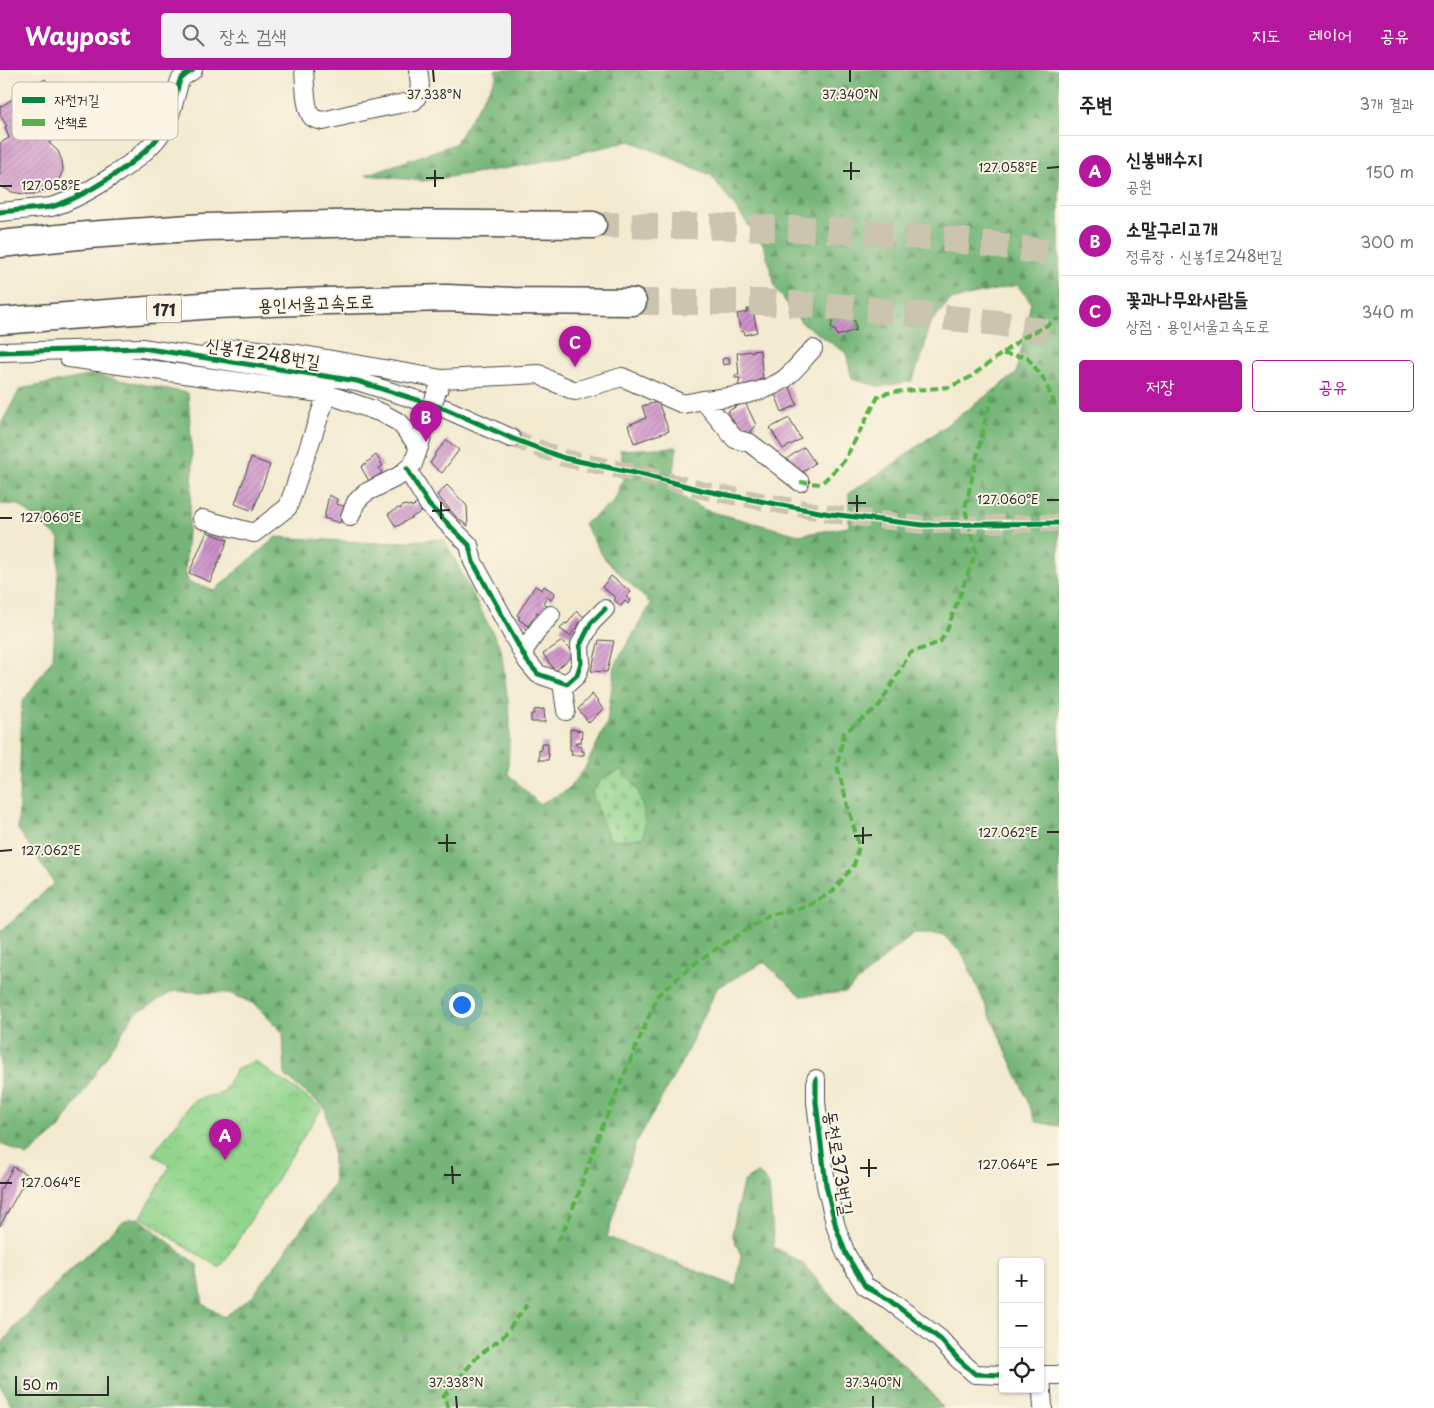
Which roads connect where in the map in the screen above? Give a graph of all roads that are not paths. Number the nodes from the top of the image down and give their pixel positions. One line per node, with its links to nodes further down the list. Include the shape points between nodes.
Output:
1 (193, 70): 4 (street, via 181,79)
2 (304, 70): 3 (street, via 309,110 312,117 324,121 414,101 420,89)
3 (418, 70)
4 (178, 89)
5 (156, 140): 6 (street, via 118,172 58,205)
6 (0, 212)
7 (593, 225): 8 (highway, via 322,224 88,235)
8 (0, 244)
9 (633, 302): 10 (highway, 용인서울고속도로 / 171, via 447,298 327,301 215,305)
10 (0, 321)
11 (813, 349): 17 (street, via 784,380 760,390)
12 (19, 351): 13 (street, 신봉1로248번길); 14 (street, 신봉1로248번길, via 142,348); 16 (street)
13 (0, 352)
14 (192, 355): 15 (street, via 240,348 298,354); 18 (street, 신봉1로248번길, via 356,380 446,409)
15 (439, 386): 17 (street, via 538,374 575,391 622,377 683,404); 19 (street, bridge)
16 (326, 394): 19 (street, via 382,413); 23 (street, via 288,506 254,533)
17 (703, 400): 21 (street, via 735,439 750,444)
18 (511, 438)
19 (421, 440): 20 (street, via 413,464)
20 (407, 469): 22 (street, via 365,493 356,502); 26 (street, via 429,505 469,545 473,562)
21 (800, 482)
22 (350, 517)
23 (202, 519)
24 (605, 609): 27 (street, via 591,623 580,645 581,663 577,675)
25 (551, 615): 26 (street)
26 (522, 653): 27 (street, via 538,674)
27 (565, 683): 28 (street)
28 (566, 711)
29 (816, 1079): 30 (street, 동천로373번길, via 826,1184 836,1227 846,1254 865,1286 940,1339 975,1374)
30 (999, 1375)
31 (1044, 1375): 32 (street)
32 (1059, 1375)
33 (1042, 1393): 34 (street)
34 (1043, 1408)

